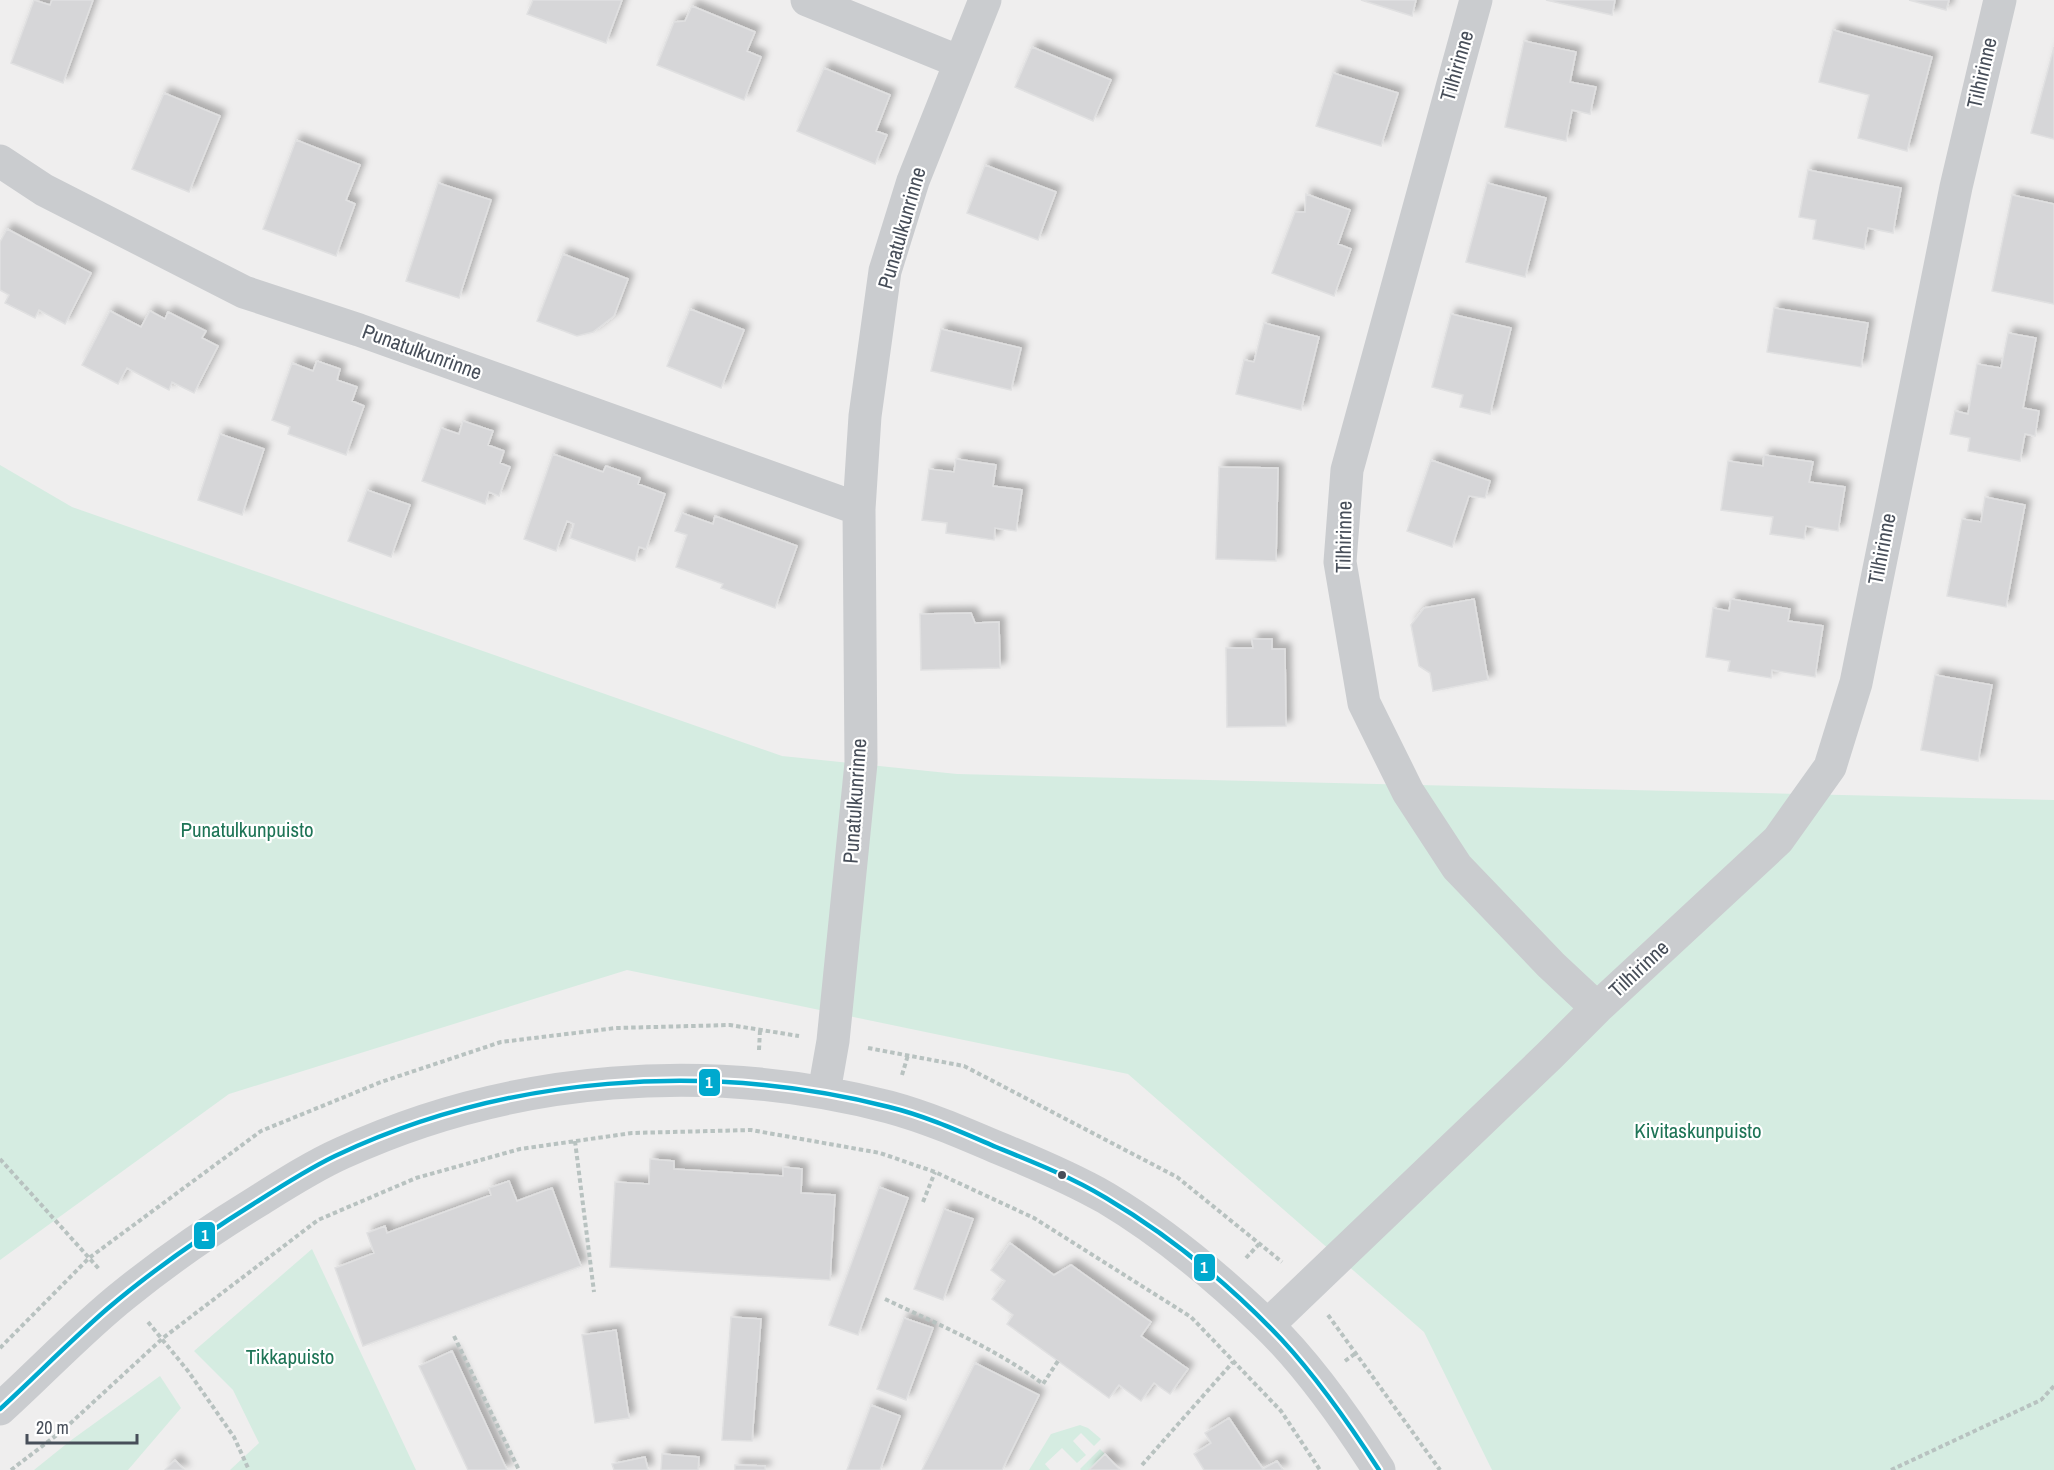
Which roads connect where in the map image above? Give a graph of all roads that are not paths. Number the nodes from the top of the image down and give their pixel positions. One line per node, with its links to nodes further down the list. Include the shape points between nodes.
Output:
1 (807, 0): 5 (street)
2 (985, 0): 5 (street, Punatulkunrinne)
3 (1476, 0): 8 (street, Tilhirinne, via 1347,470 1340,562 1364,704 1408,792 1456,867)
4 (2000, 0): 8 (street, Tilhirinne, via 1956,187 1856,683 1830,767 1778,840)
5 (960, 62): 7 (street, Punatulkunrinne, via 913,181 885,271 865,416)
6 (0, 161): 7 (street, Punatulkunrinne, via 44,190 244,292)
7 (859, 509): 9 (street, Punatulkunrinne, via 861,763 833,1041)
8 (1597, 1008): 10 (street, Tilhirinne)
9 (824, 1092): 10 (street, via 892,1108 953,1129 1104,1197 1161,1236); 11 (street, via 684,1080 610,1082 507,1098 397,1130 299,1176 207,1232 123,1295)
10 (1268, 1325): 12 (street, via 1318,1383)
11 (0, 1409)
12 (1379, 1470)

